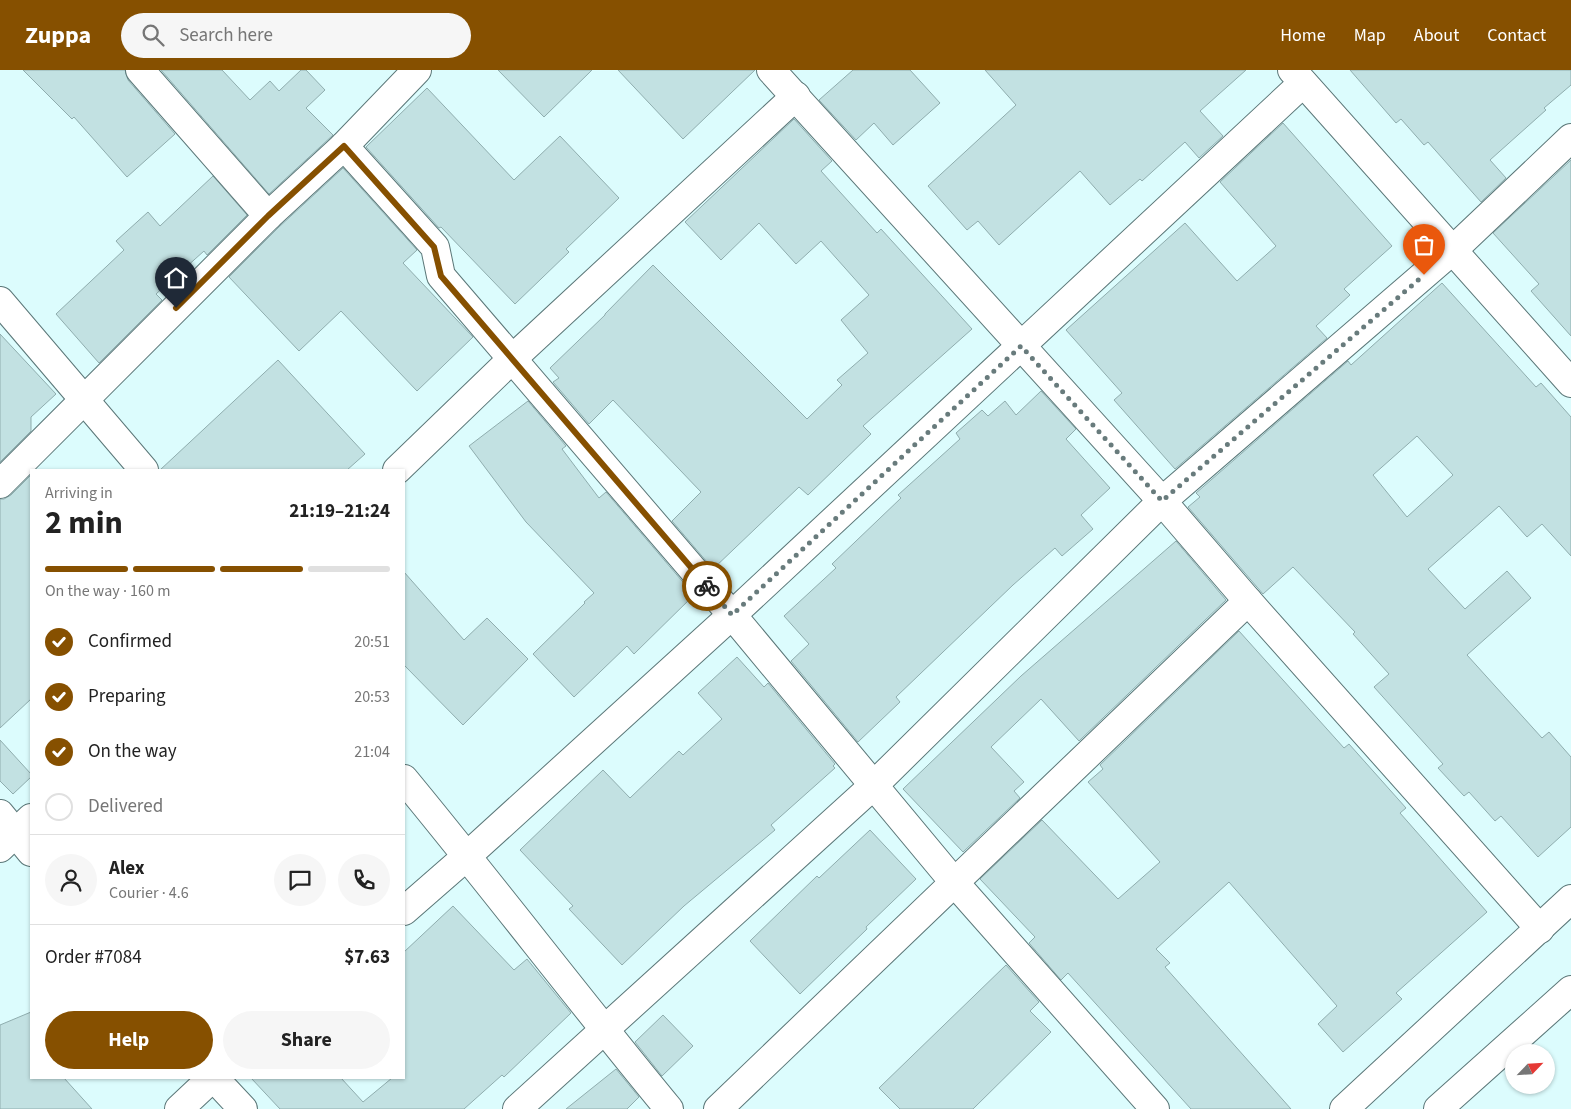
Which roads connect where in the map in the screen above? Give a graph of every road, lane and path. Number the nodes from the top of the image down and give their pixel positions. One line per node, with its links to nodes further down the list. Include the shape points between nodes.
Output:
1 (140, 70): 8 (main road)
2 (417, 70): 7 (main road)
3 (771, 70): 5 (main road)
4 (1298, 77): 9 (main road); 11 (main road)
5 (796, 96): 11 (main road); 12 (main road)
6 (1571, 138): 9 (main road)
7 (344, 146): 8 (main road); 12 (main road, via 434,247 441,276)
8 (268, 216): 14 (main road)
9 (1453, 250): 13 (main road); 18 (main road)
10 (0, 301): 14 (main road)
11 (1021, 346): 18 (main road); 20 (main road)
12 (512, 359): 16 (main road); 20 (main road)
13 (1571, 383)
14 (84, 400): 15 (main road); 17 (main road)
15 (143, 469)
16 (398, 469)
17 (0, 484)
18 (1162, 501): 19 (main road); 22 (main road)
19 (1248, 601): 24 (main road); 27 (main road)
20 (732, 615): 22 (main road); 23 (main road)
21 (405, 780): 23 (main road)
22 (874, 785): 24 (main road); 29 (main road)
23 (467, 856): 26 (main road); 29 (main road)
24 (954, 882): 36 (main road); 37 (main road)
25 (1571, 899): 27 (main road)
26 (405, 910)
27 (1540, 929): 38 (main road)
28 (1571, 990): 39 (main road)
29 (603, 1029): 34 (main road); 35 (main road)
30 (212, 1079): 32 (main road)
31 (214, 1079): 33 (main road)
32 (179, 1109)
33 (243, 1109)
34 (517, 1109)
35 (669, 1109)
36 (718, 1109)
37 (1154, 1109)
38 (1344, 1109)
39 (1438, 1109)

